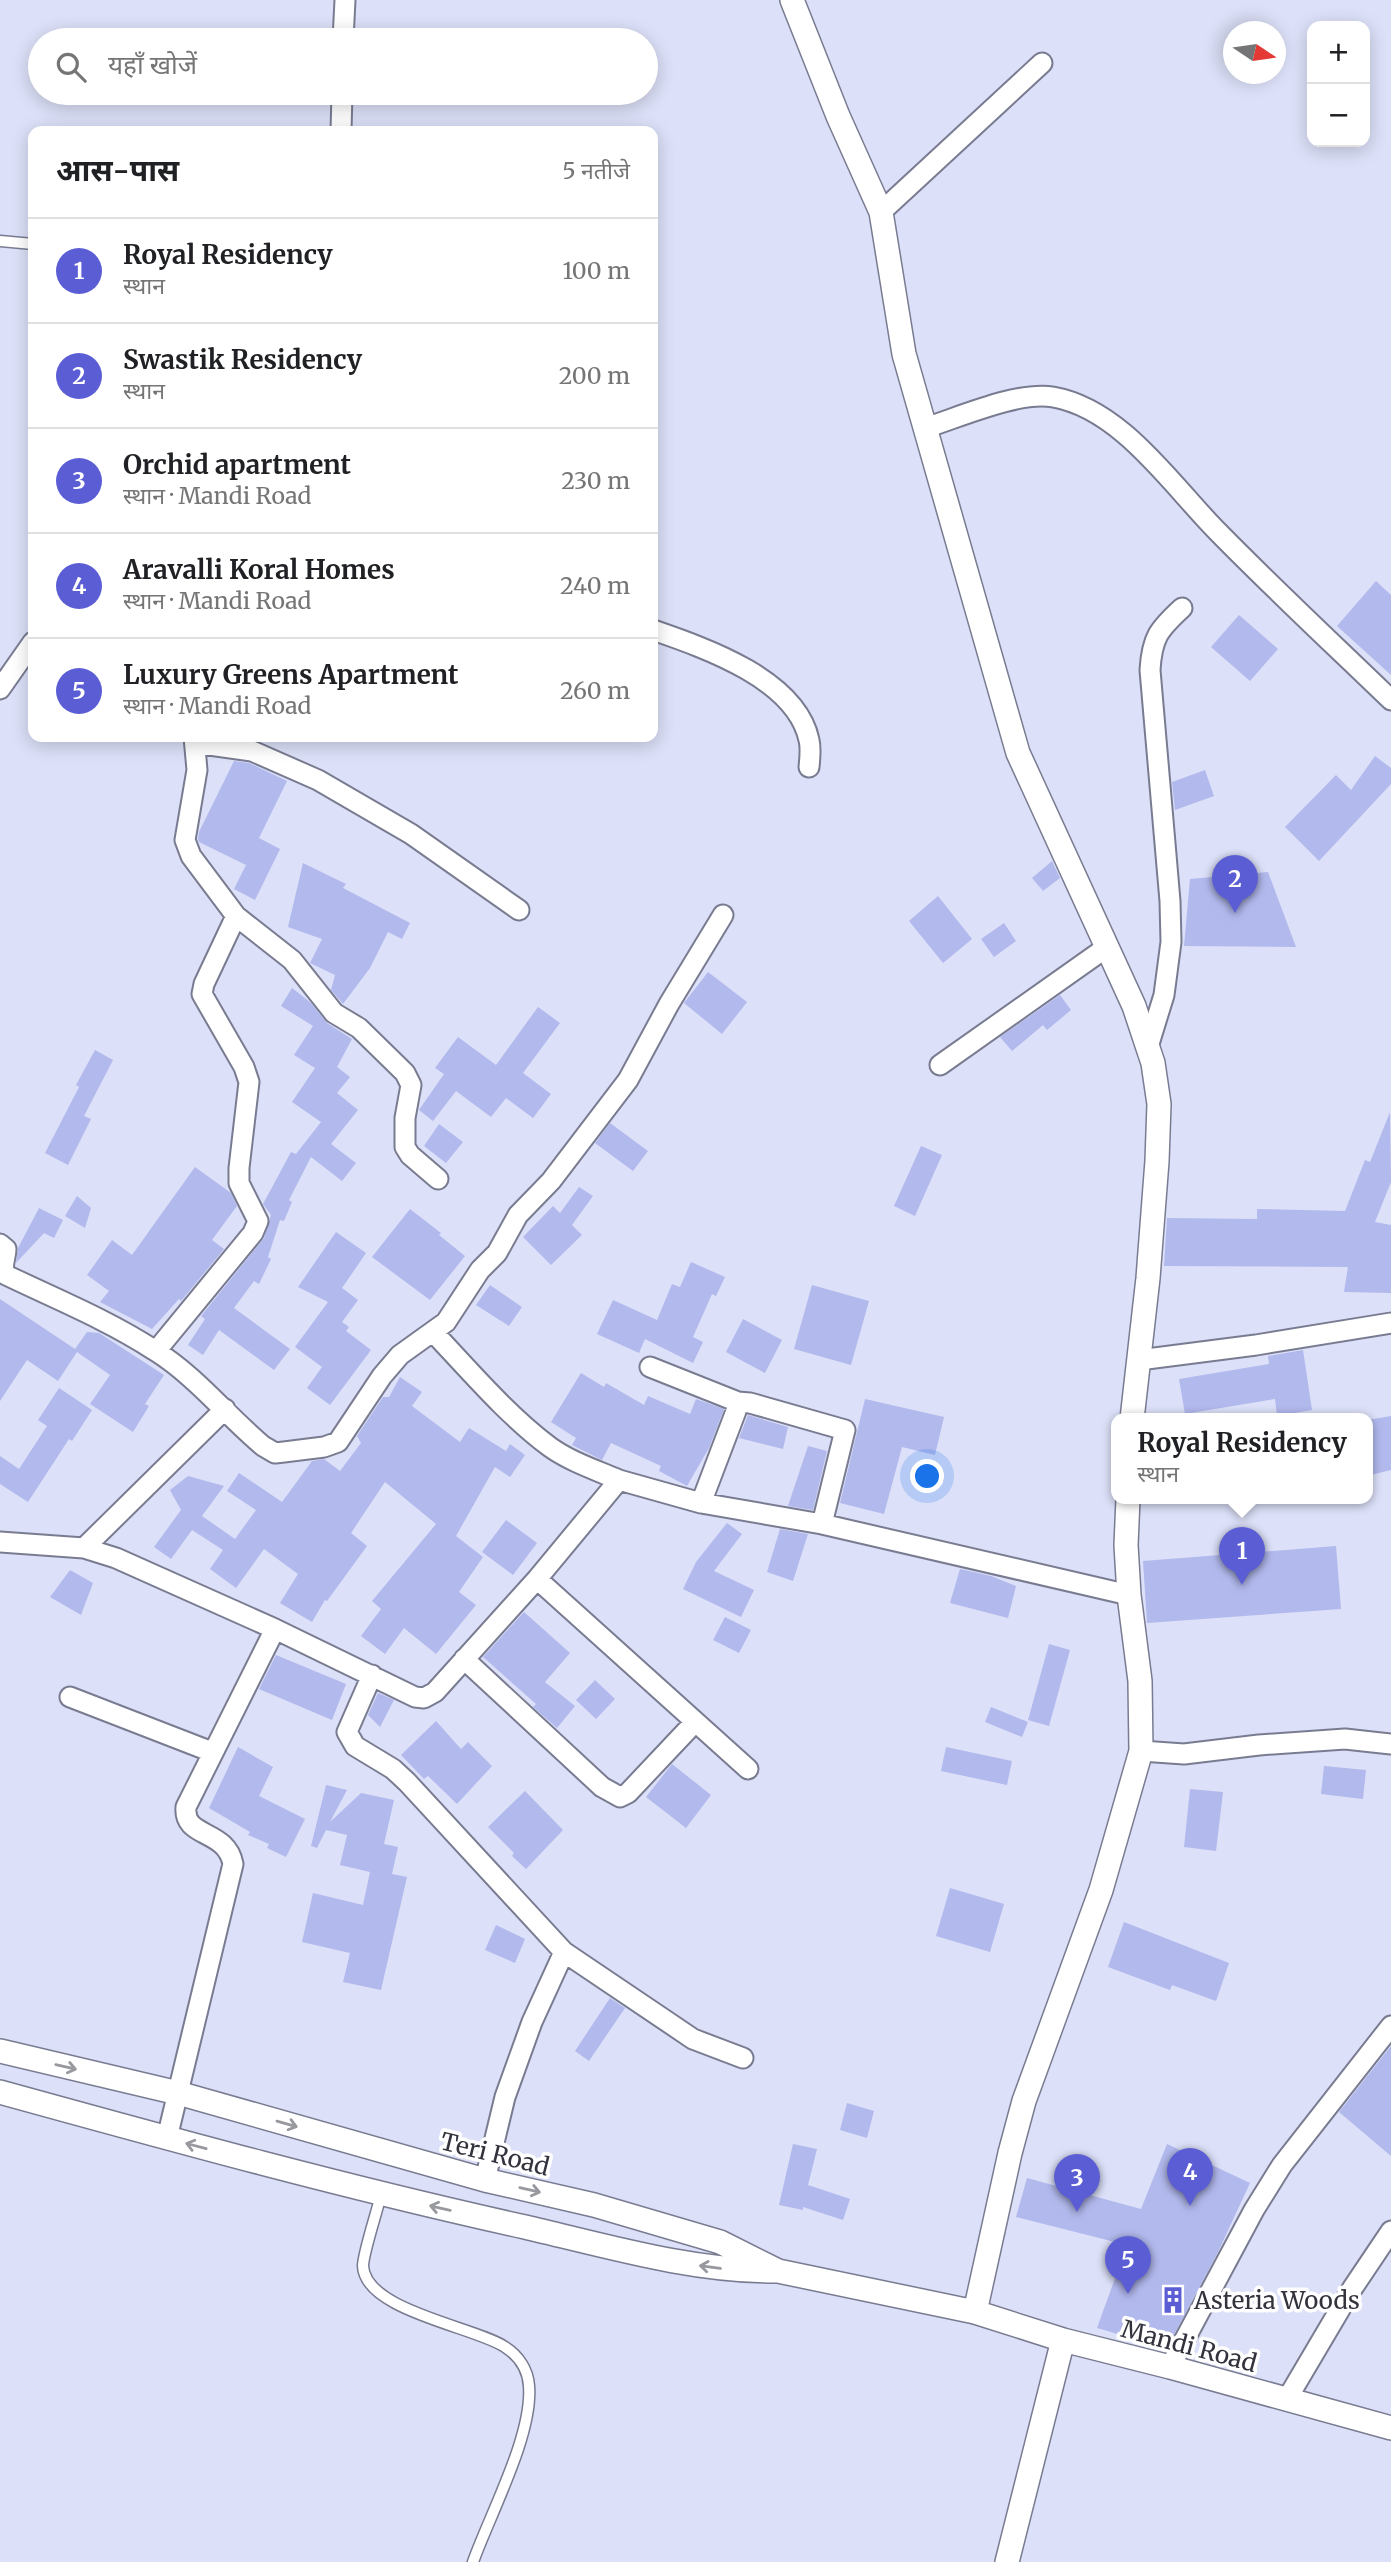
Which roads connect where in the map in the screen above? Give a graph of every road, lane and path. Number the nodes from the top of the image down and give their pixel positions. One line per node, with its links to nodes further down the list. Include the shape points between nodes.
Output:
1 (345, 0): 3 (street)
2 (792, 0): 7 (street)
3 (344, 28)
4 (1042, 63): 7 (street)
5 (342, 105): 6 (street)
6 (341, 126)
7 (881, 212): 10 (street, via 904,354)
8 (0, 241): 9 (lane)
9 (28, 244)
10 (925, 428): 15 (street, via 1021,397 1051,396 1083,404 1121,431); 22 (street, via 1018,753)
11 (1182, 608): 23 (street, via 1161,628 1152,645 1150,670 1171,942 1164,995)
12 (658, 632): 18 (street, via 757,676 781,695 800,716 810,741)
13 (28, 649): 14 (street)
14 (0, 689)
15 (1391, 700)
16 (194, 742): 21 (street, via 197,778 185,840 191,856)
17 (205, 742): 19 (street, via 252,751 318,780 411,834)
18 (810, 767)
19 (519, 910)
20 (723, 915): 28 (street, via 612,1103 518,1215 497,1253 480,1270 446,1322)
21 (236, 916): 25 (street, via 284,952 334,1013 359,1028 405,1073 411,1085 405,1147); 29 (street, via 202,994 249,1082 239,1183 258,1221)
22 (1107, 947): 23 (street); 24 (street)
23 (1148, 1047): 30 (street, via 1159,1104)
24 (940, 1065)
25 (438, 1179)
26 (0, 1244): 29 (street, via 6,1249 2,1272 6,1275)
27 (1391, 1323): 30 (street)
28 (433, 1332): 32 (street, via 400,1355 332,1445 275,1452 258,1442); 35 (street, via 530,1432 583,1465)
29 (156, 1351): 32 (street)
30 (1139, 1360): 34 (street)
31 (650, 1367): 38 (street, via 738,1402 845,1430)
32 (225, 1409): 40 (street)
33 (736, 1411): 36 (street)
34 (1133, 1413)
35 (620, 1480): 36 (street); 41 (street)
36 (701, 1503): 38 (street)
37 (1128, 1504): 42 (street)
38 (822, 1524): 42 (street)
39 (0, 1542): 40 (street)
40 (84, 1548): 43 (street)
41 (537, 1579): 44 (street); 47 (street)
42 (1129, 1595): 49 (street, via 1140,1681)
43 (275, 1629): 45 (street); 50 (street)
44 (464, 1659): 45 (street, via 424,1698); 47 (street, via 602,1787 620,1797)
45 (372, 1675): 52 (street, via 347,1732 349,1739 407,1782)
46 (70, 1697): 50 (street)
47 (695, 1722): 51 (street)
48 (1391, 1744): 49 (street, via 1345,1739 1184,1754)
49 (1141, 1751): 63 (street, via 1101,1890 1024,2101)
50 (212, 1752): 57 (street, via 185,1817 224,1845 233,1864)
51 (748, 1769)
52 (564, 1951): 55 (street, via 693,2039); 59 (street, via 505,2097)
53 (1391, 2026): 65 (street, via 1282,2165)
54 (0, 2051): 57 (street, Teri Road, one-way to 57)
55 (743, 2058)
56 (0, 2092): 58 (street)
57 (178, 2093): 58 (street); 59 (street, Teri Road, one-way to 59)
58 (167, 2138): 60 (street, one-way to 58)
59 (485, 2180): 62 (street, Teri Road, one-way to 62, via 720,2242)
60 (382, 2194): 62 (street, one-way to 60, via 682,2263); 68 (lane, via 363,2266 370,2285 431,2320 505,2346 522,2362 529,2384 521,2442)
61 (1391, 2231): 66 (street)
62 (778, 2271): 63 (street, Teri Road)
63 (975, 2312): 64 (street, Mandi Road)
64 (1063, 2340): 65 (street, Mandi Road); 69 (street)
65 (1170, 2367): 66 (street, Mandi Road)
66 (1287, 2399): 67 (street, Mandi Road)
67 (1391, 2428)
68 (473, 2562)
69 (1007, 2562)

